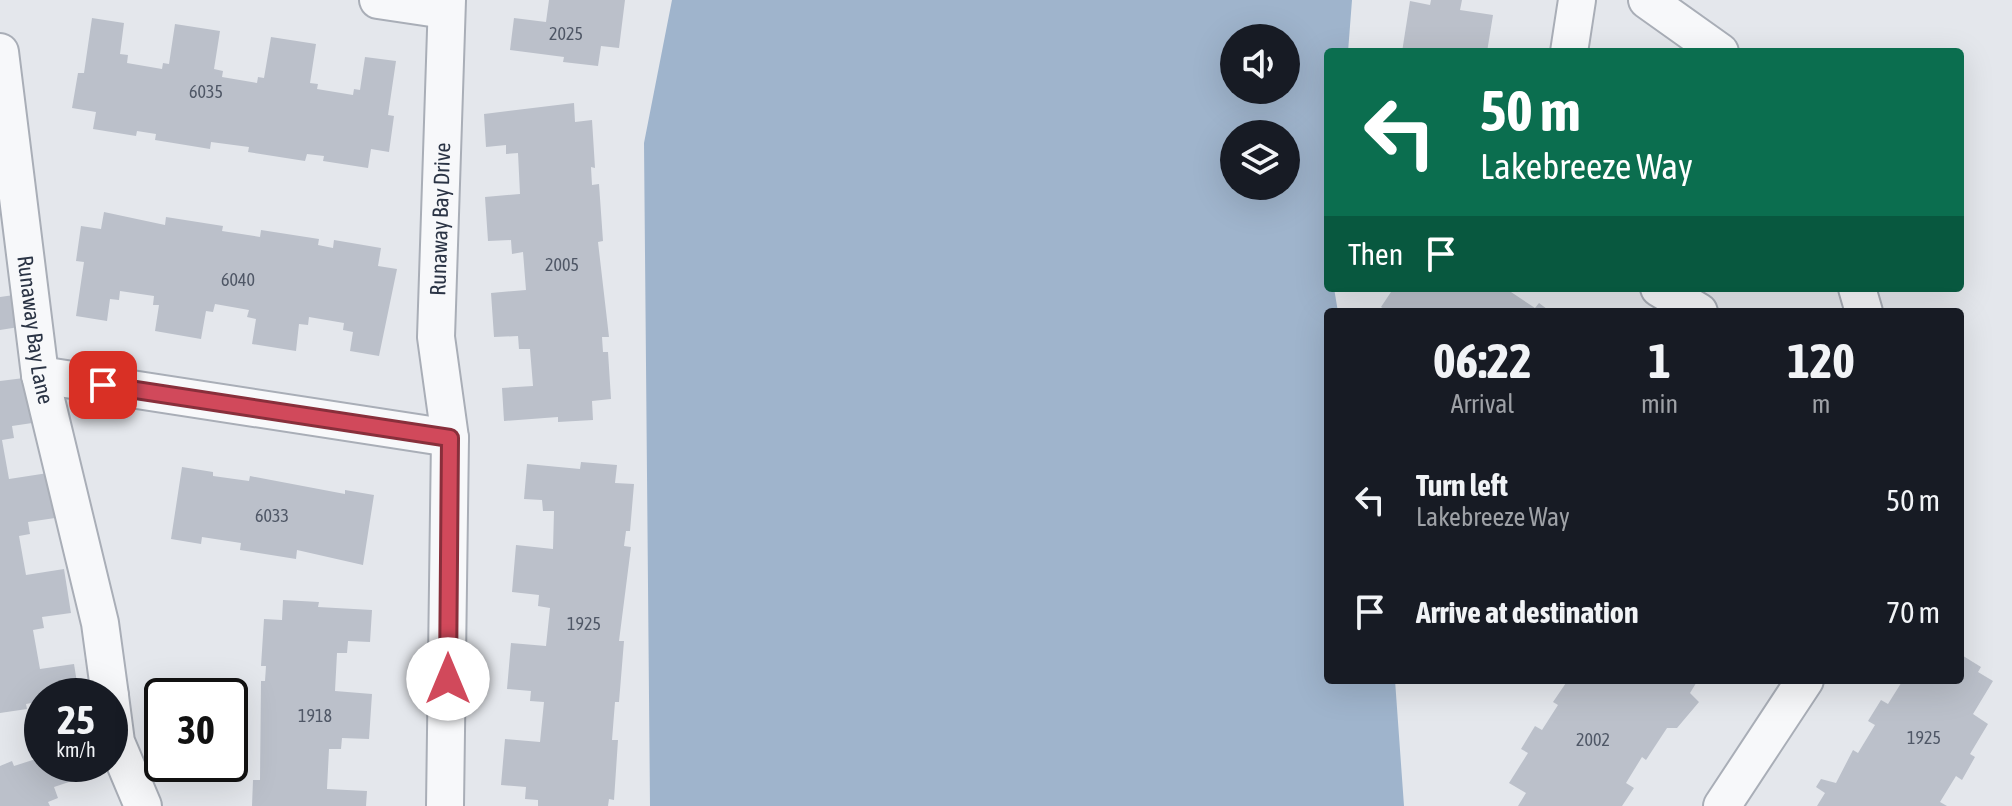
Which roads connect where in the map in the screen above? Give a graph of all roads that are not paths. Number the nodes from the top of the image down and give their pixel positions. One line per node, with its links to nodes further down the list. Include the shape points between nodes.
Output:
1 (378, 0): 4 (street)
2 (1577, 0): 5 (street)
3 (1647, 0): 6 (street)
4 (446, 5): 11 (street, Runaway Bay Drive, via 436,337)
5 (1570, 48)
6 (1714, 48)
7 (0, 52): 10 (street, Runaway Bay Lane)
8 (1666, 292): 9 (street)
9 (1692, 308)
10 (40, 375): 11 (street); 12 (street, Runaway Bay Lane, via 100,623)
11 (450, 438): 16 (street, Runaway Bay Drive)
12 (108, 678)
13 (1802, 684): 17 (street)
14 (128, 770): 15 (street, Runaway Bay Lane)
15 (143, 806)
16 (445, 806)
17 (1722, 806)

